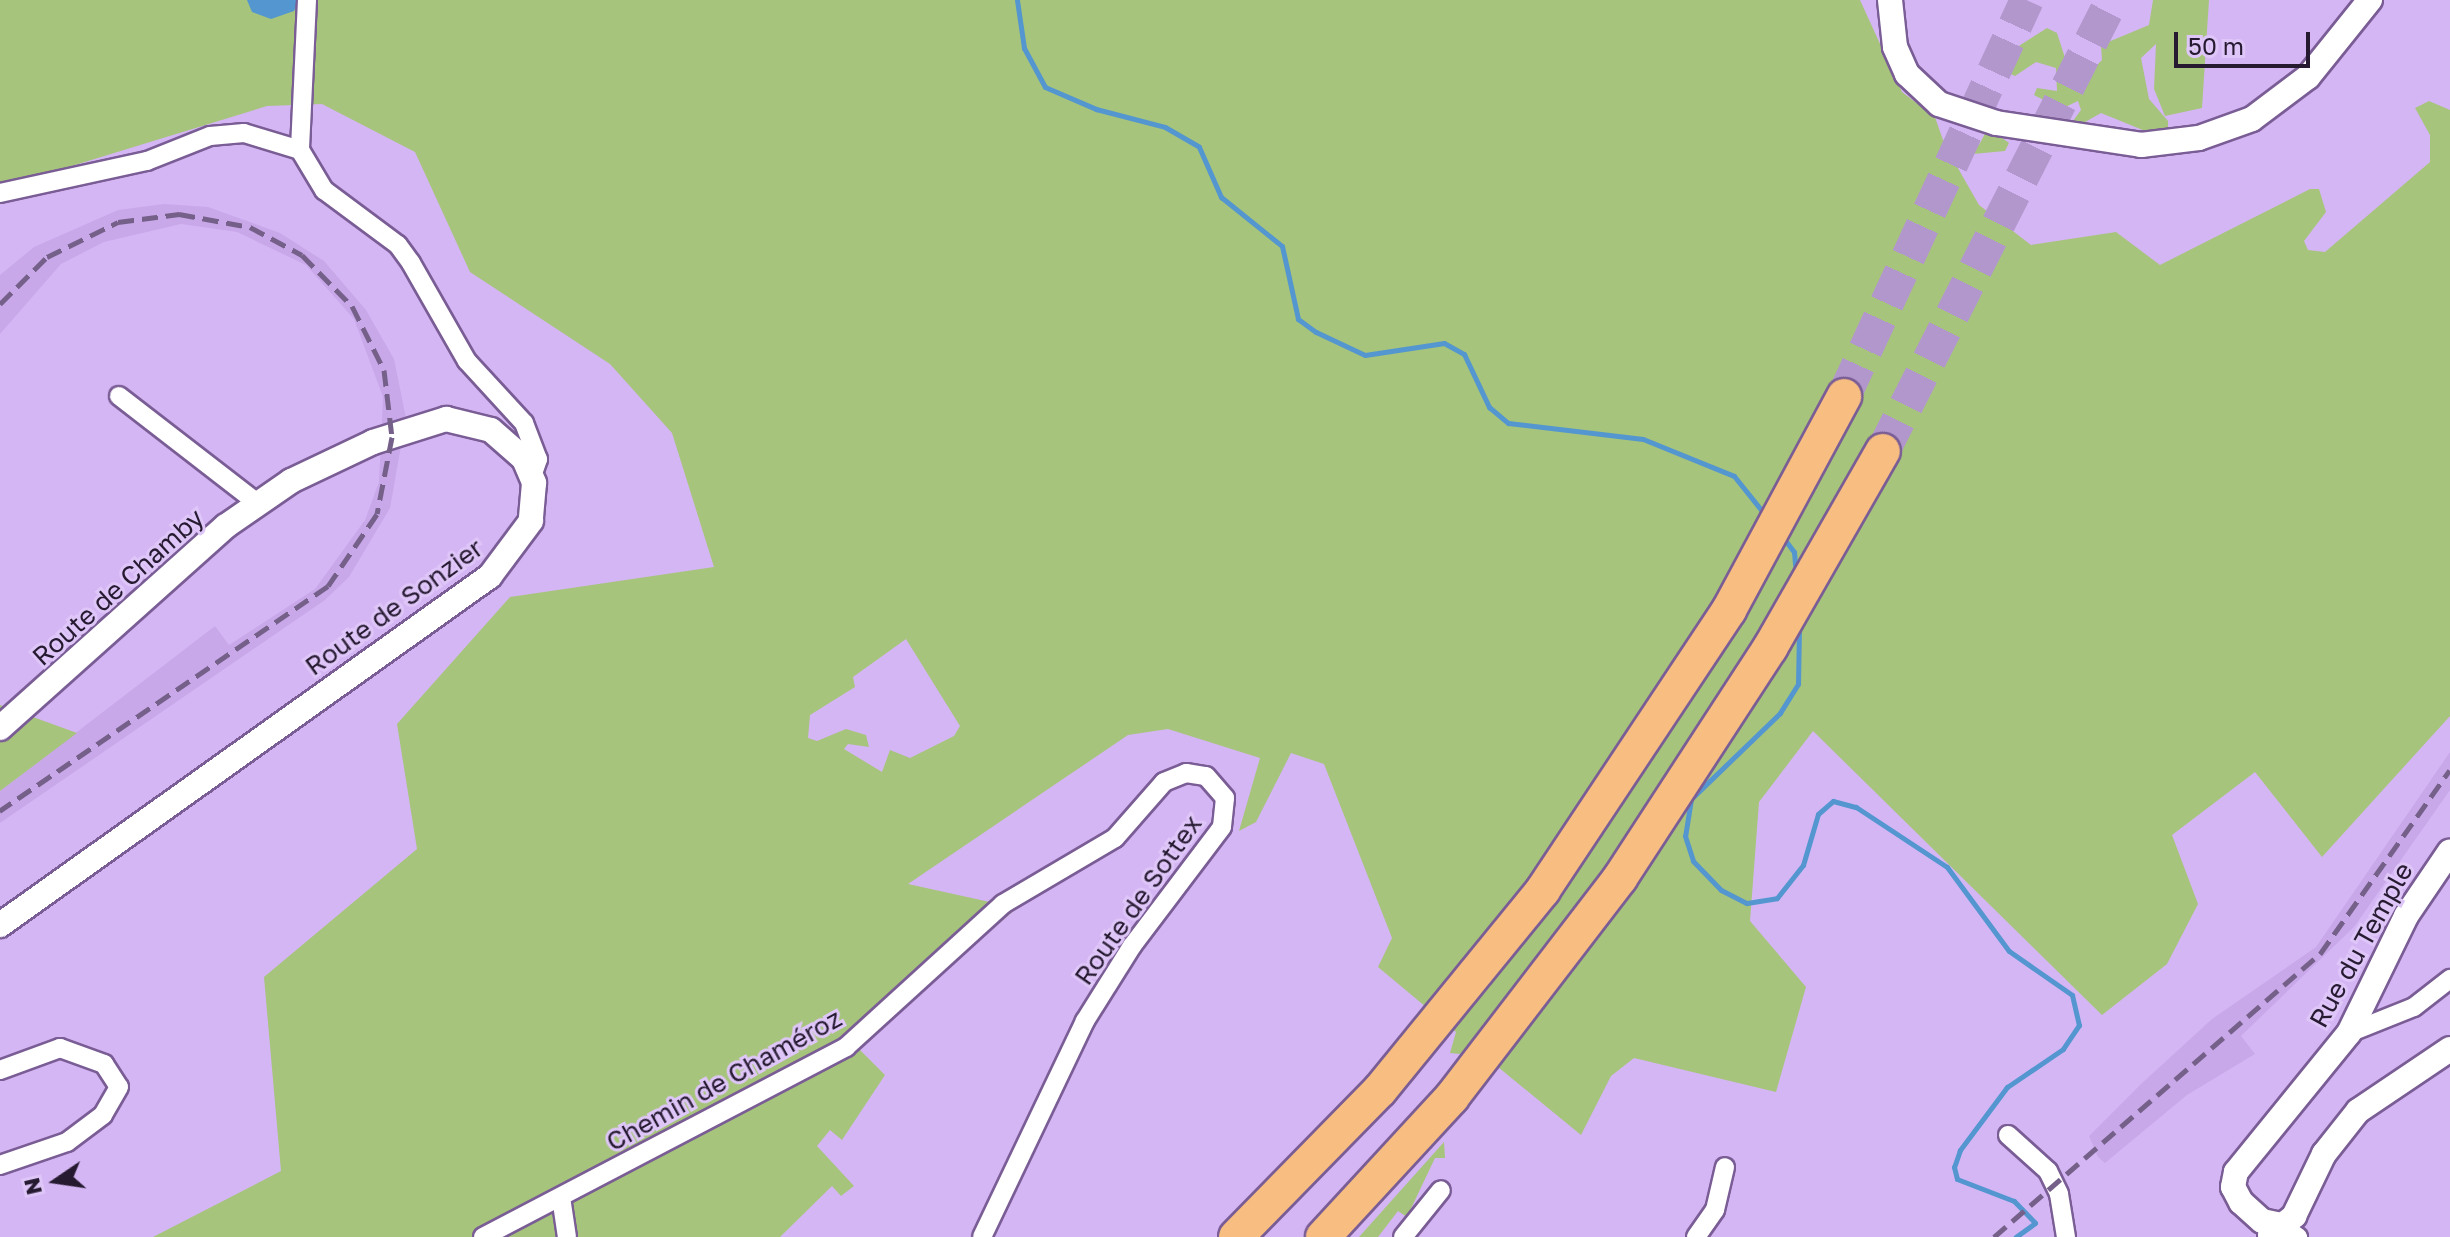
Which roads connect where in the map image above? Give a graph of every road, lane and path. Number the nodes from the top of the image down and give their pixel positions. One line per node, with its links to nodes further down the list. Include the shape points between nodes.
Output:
1 (307, 0): 4 (street)
2 (1890, 0): 3 (street, via 1895,47 1907,74 1939,104 1996,123 2141,145 2199,138 2252,119 2308,77)
3 (2370, 0)
4 (300, 150): 5 (street, via 244,133 210,136 147,161); 9 (street, via 324,190 398,245 411,263 467,361 524,423 538,459)
5 (0, 193)
6 (119, 396): 10 (street)
7 (1844, 396): 28 (highway, via 1685,682 1579,840 1455,1004 1380,1090)
8 (1883, 451): 29 (highway, via 1685,782 1555,965 1452,1097)
9 (532, 476): 10 (street, via 524,459 491,430 446,419 373,442); 14 (street, Route de Sonzier, via 531,521 490,576)
10 (265, 496): 11 (street, Route de Chamby)
11 (0, 728)
12 (2450, 851): 16 (street, Rue du Temple, via 2412,905)
13 (1003, 904): 23 (street, Chemin de Chaméroz, via 846,1047); 27 (street, Route de Sottex, via 1106,846 1169,778 1195,773 1223,792 1222,827 1132,946 1085,1021)
14 (0, 925)
15 (2450, 979): 16 (street, via 2414,1007)
16 (2349, 1033): 24 (street, Rue du Temple, via 2233,1179 2236,1195)
17 (2450, 1049): 24 (street, via 2358,1111 2324,1154)
18 (0, 1070): 20 (street, via 60,1048 104,1064 119,1087 103,1115 67,1142)
19 (2008, 1135): 32 (street, via 2048,1171 2059,1194)
20 (0, 1165)
21 (1725, 1167): 31 (street, via 1715,1210)
22 (1441, 1190): 30 (street)
23 (561, 1197): 25 (street, Chemin de Chaméroz); 26 (street)
24 (2282, 1233)
25 (483, 1237)
26 (567, 1237)
27 (982, 1237)
28 (1236, 1237)
29 (1323, 1237)
30 (1403, 1237)
31 (1696, 1237)
32 (2066, 1237)

